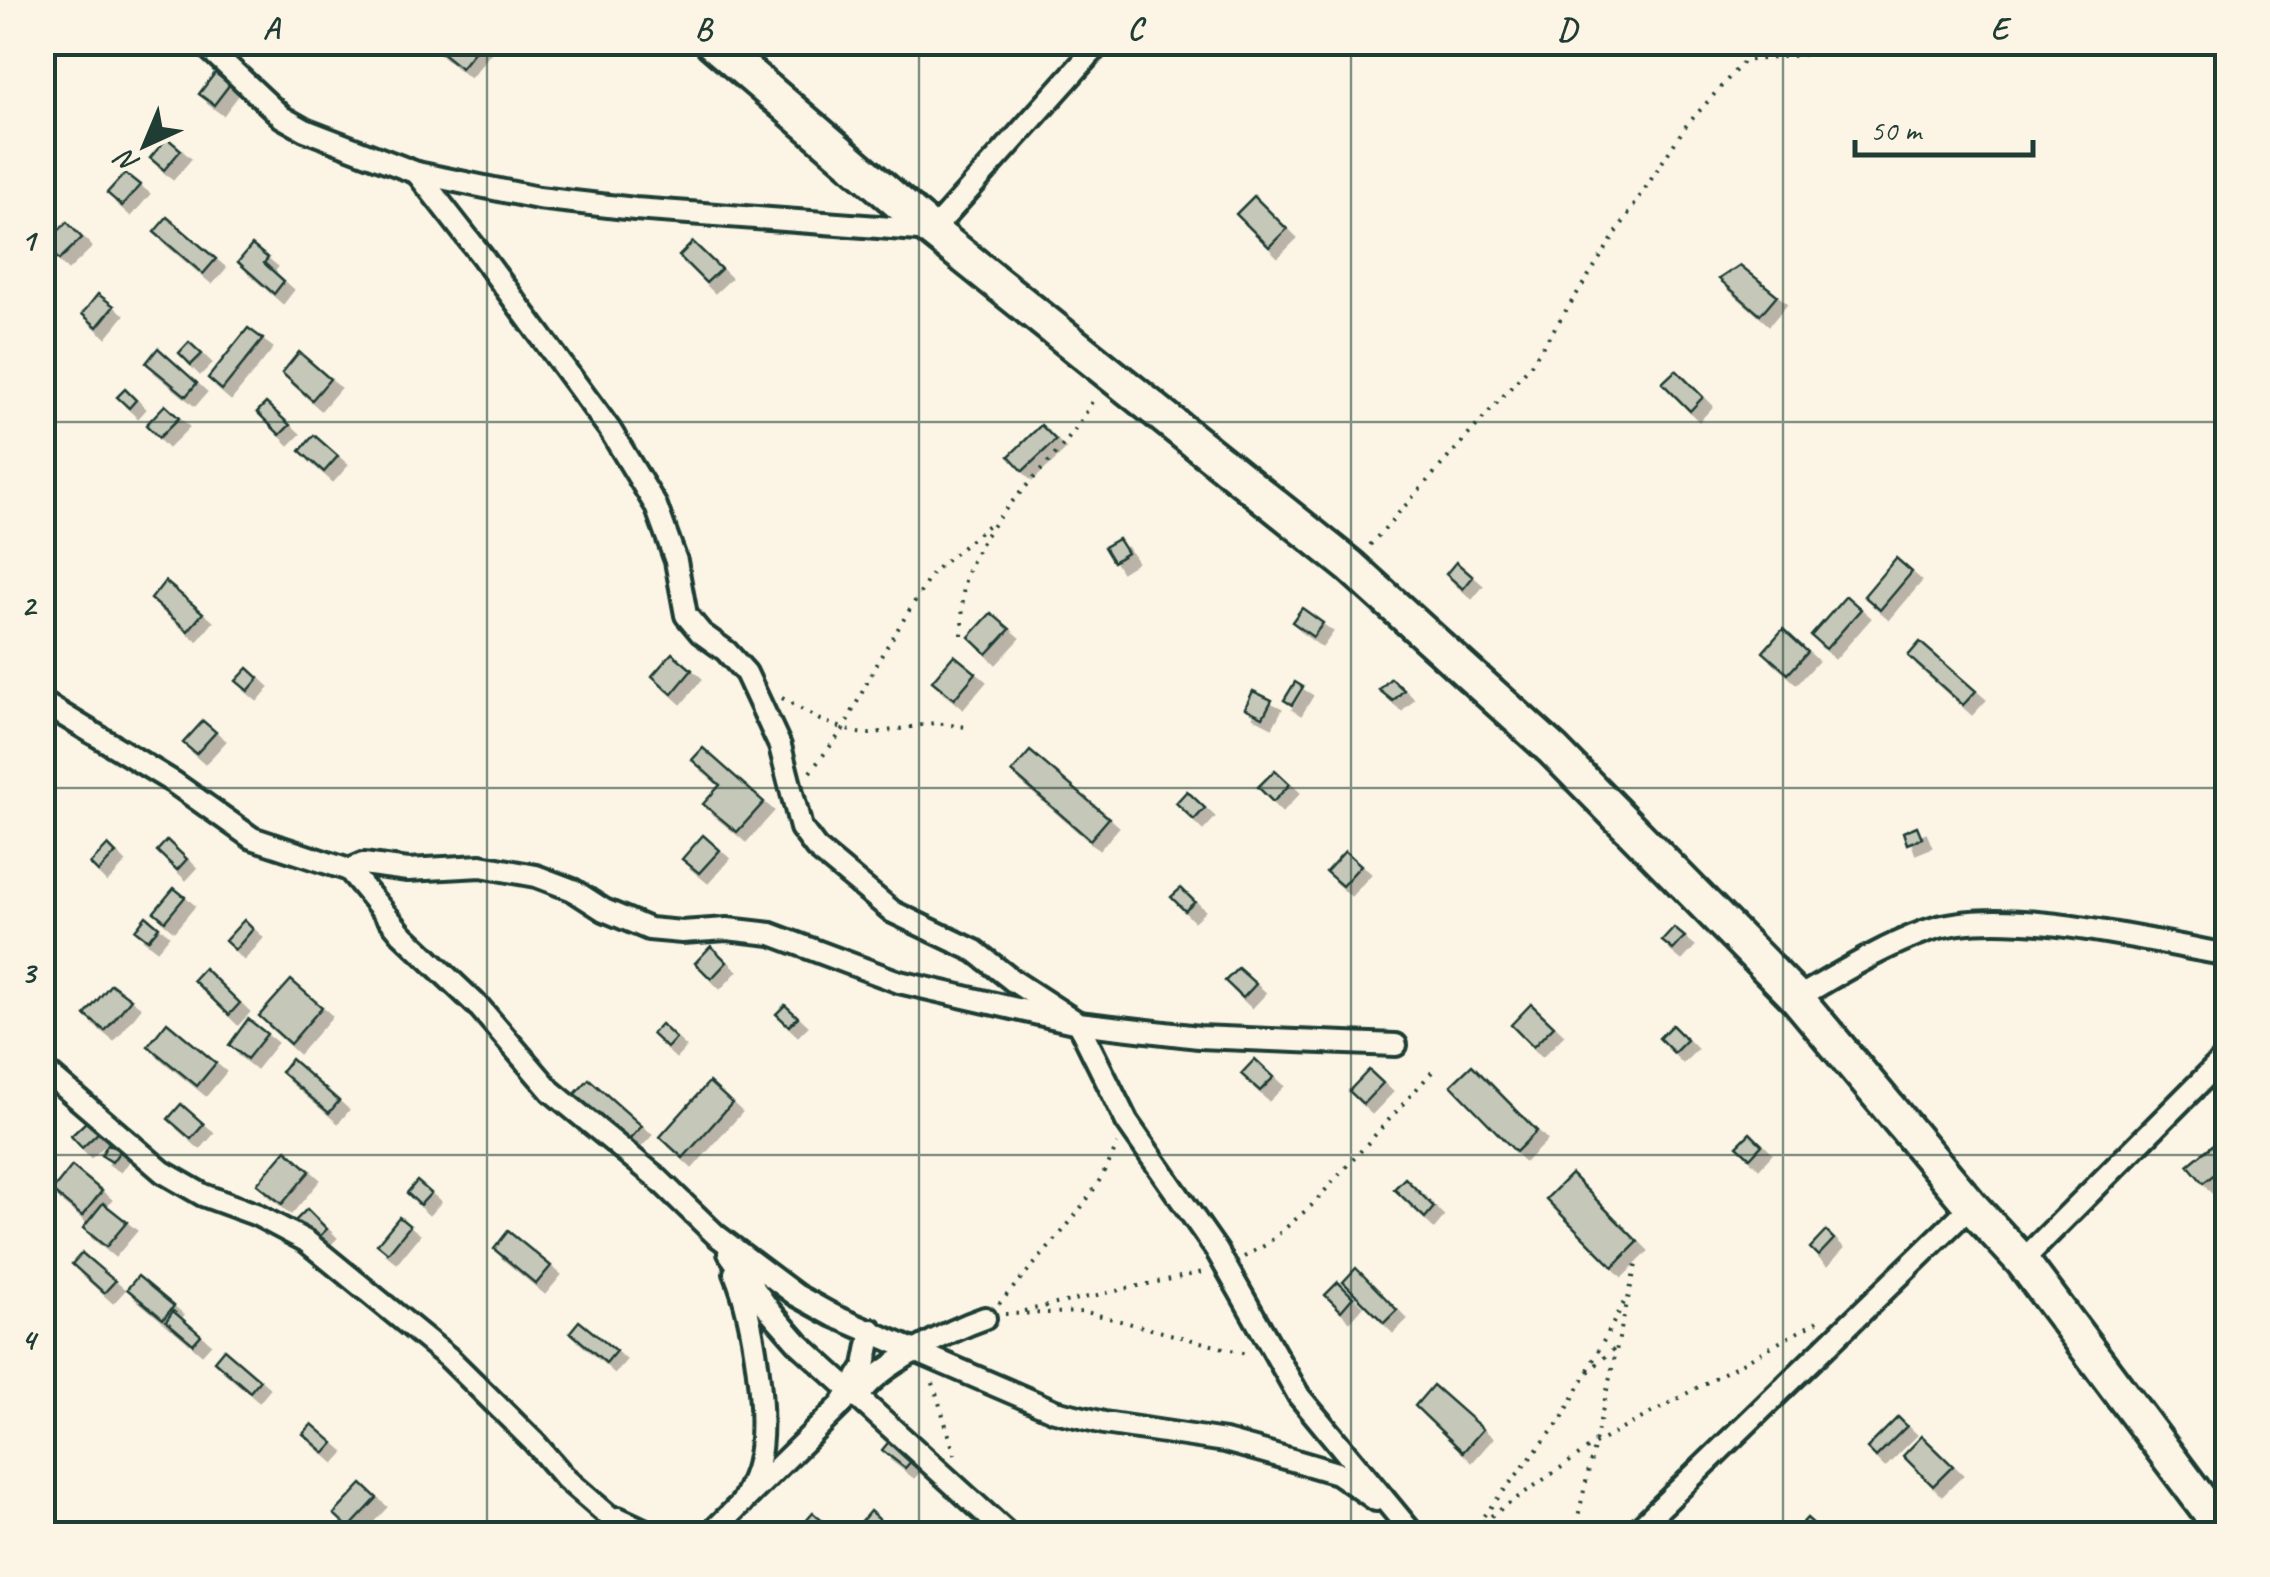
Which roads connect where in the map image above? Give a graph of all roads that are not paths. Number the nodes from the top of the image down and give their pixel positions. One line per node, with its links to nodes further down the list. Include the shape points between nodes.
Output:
1 (712, 42): 5 (main road)
2 (1101, 42): 5 (street)
3 (203, 43): 4 (street, via 282,117)
4 (417, 172): 5 (street, via 557,200); 10 (street, via 610,430 656,506 686,615 746,673 780,746 801,828 816,848 893,912 976,951)
5 (932, 230): 9 (main road, via 1350,566 1553,750)
6 (42, 702): 7 (street, via 252,838)
7 (349, 870): 10 (street, via 363,864 408,870 481,866 536,876 649,929 772,934 898,982); 15 (street, via 552,1091)
8 (2228, 956): 9 (street, via 2072,927 1993,921 1929,930)
9 (1797, 998): 14 (main road)
10 (1078, 1023): 11 (street, via 1199,1037); 22 (street, via 1128,1122 1225,1267 1299,1396)
11 (1396, 1045)
12 (2228, 1054): 16 (street)
13 (42, 1068): 23 (street, via 163,1172 306,1241 449,1358 590,1502)
14 (1970, 1206): 16 (main road); 29 (street)
15 (716, 1235): 18 (street, via 796,1296); 20 (street, via 770,1312); 21 (street, via 748,1313 761,1416 756,1469)
16 (2022, 1262): 30 (main road)
17 (985, 1318): 19 (street)
18 (872, 1330): 19 (street); 20 (street)
19 (919, 1352): 20 (street); 22 (street, via 1073,1417 1224,1442 1337,1473)
20 (855, 1394): 21 (street); 27 (street)
21 (742, 1502): 24 (street)
22 (1387, 1505): 28 (street)
23 (614, 1517): 25 (street); 26 (street)
24 (716, 1532)
25 (630, 1534)
26 (652, 1534)
27 (1008, 1534)
28 (1413, 1534)
29 (1633, 1534)
30 (2226, 1534)

